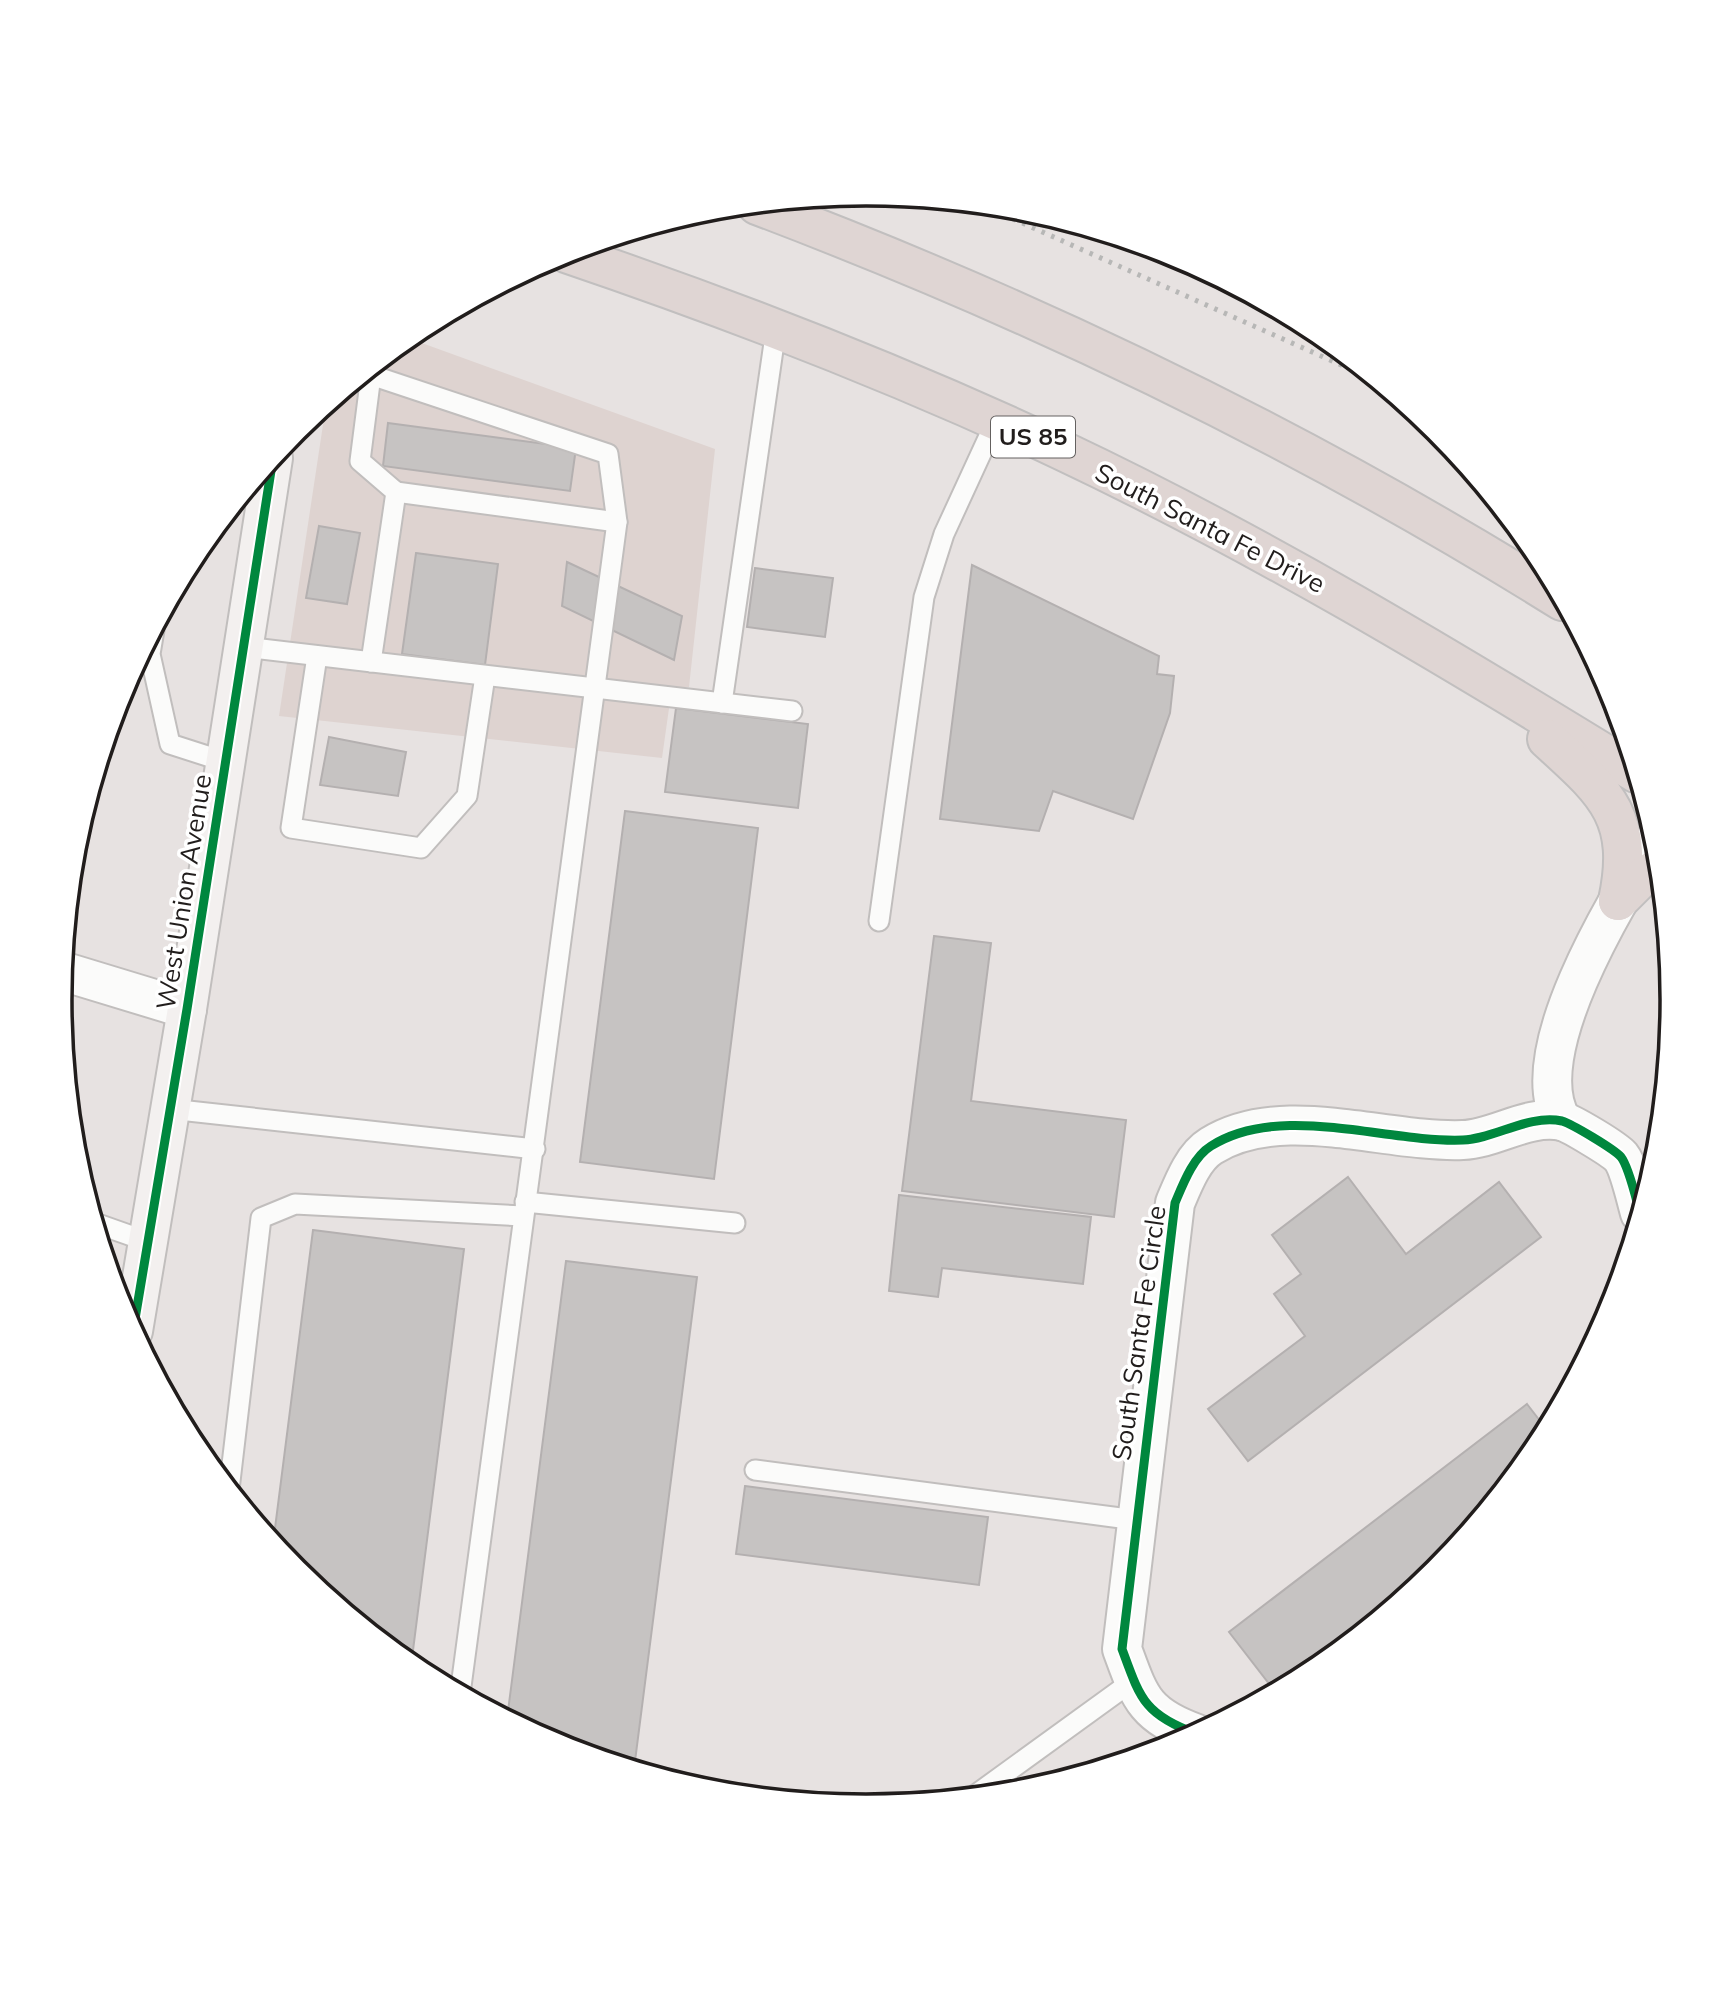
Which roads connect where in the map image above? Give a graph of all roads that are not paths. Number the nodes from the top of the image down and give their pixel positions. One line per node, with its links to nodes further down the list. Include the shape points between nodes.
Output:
1 (774, 212): 10 (highway, via 988,298 1150,373 1341,471)
2 (583, 259): 3 (highway, South Santa Fe Drive / US 85)
3 (776, 329): 6 (highway, South Santa Fe Drive / US 85); 18 (lane)
4 (375, 376): 9 (lane, via 608,454)
5 (367, 382): 8 (lane, via 360,461)
6 (996, 421): 15 (highway, South Santa Fe Drive / US 85, via 1327,588); 25 (lane, via 944,534 924,597)
7 (270, 476): 11 (street, West Union Avenue)
8 (396, 492): 9 (lane); 14 (lane)
9 (617, 522): 17 (lane)
10 (1546, 591)
11 (244, 648): 12 (lane); 20 (street, West Union Avenue)
12 (317, 656): 14 (lane); 16 (lane, via 292,828 421,848 467,796)
13 (151, 657): 20 (lane, via 170,744)
14 (371, 662): 16 (lane)
15 (1475, 674): 21 (highway, South Santa Fe Drive / US 85); 24 (highway, via 1605,797 1622,838)
16 (485, 676): 17 (lane)
17 (593, 688): 18 (lane); 30 (lane)
18 (722, 703): 19 (lane)
19 (792, 712)
20 (226, 762): 27 (street, West Union Avenue)
21 (1624, 766)
22 (1646, 854): 24 (street)
23 (1649, 873): 24 (highway)
24 (1618, 901): 29 (street, via 1577,981 1556,1043 1552,1079 1555,1111)
25 (879, 921)
26 (73, 974): 27 (street)
27 (187, 1009): 28 (street, West Union Avenue)
28 (170, 1109): 30 (lane); 35 (street, West Union Avenue)
29 (1562, 1121): 31 (street, via 1622,1158); 39 (street, South Santa Fe Circle, via 1523,1124 1469,1140 1435,1141 1280,1124 1210,1146 1189,1171 1175,1203)
30 (535, 1149): 32 (lane)
31 (1635, 1198)
32 (524, 1209): 33 (lane); 38 (lane, via 295,1204 261,1218); 41 (lane)
33 (736, 1223)
34 (105, 1227): 35 (lane)
35 (146, 1241): 36 (street, West Union Avenue)
36 (131, 1302)
37 (755, 1470): 39 (lane)
38 (231, 1476)
39 (1136, 1520): 40 (street, South Santa Fe Circle, via 1122,1648)
40 (1134, 1680): 42 (street, South Santa Fe Circle, via 1139,1698); 43 (lane)
41 (461, 1683)
42 (1182, 1729)
43 (990, 1784)

